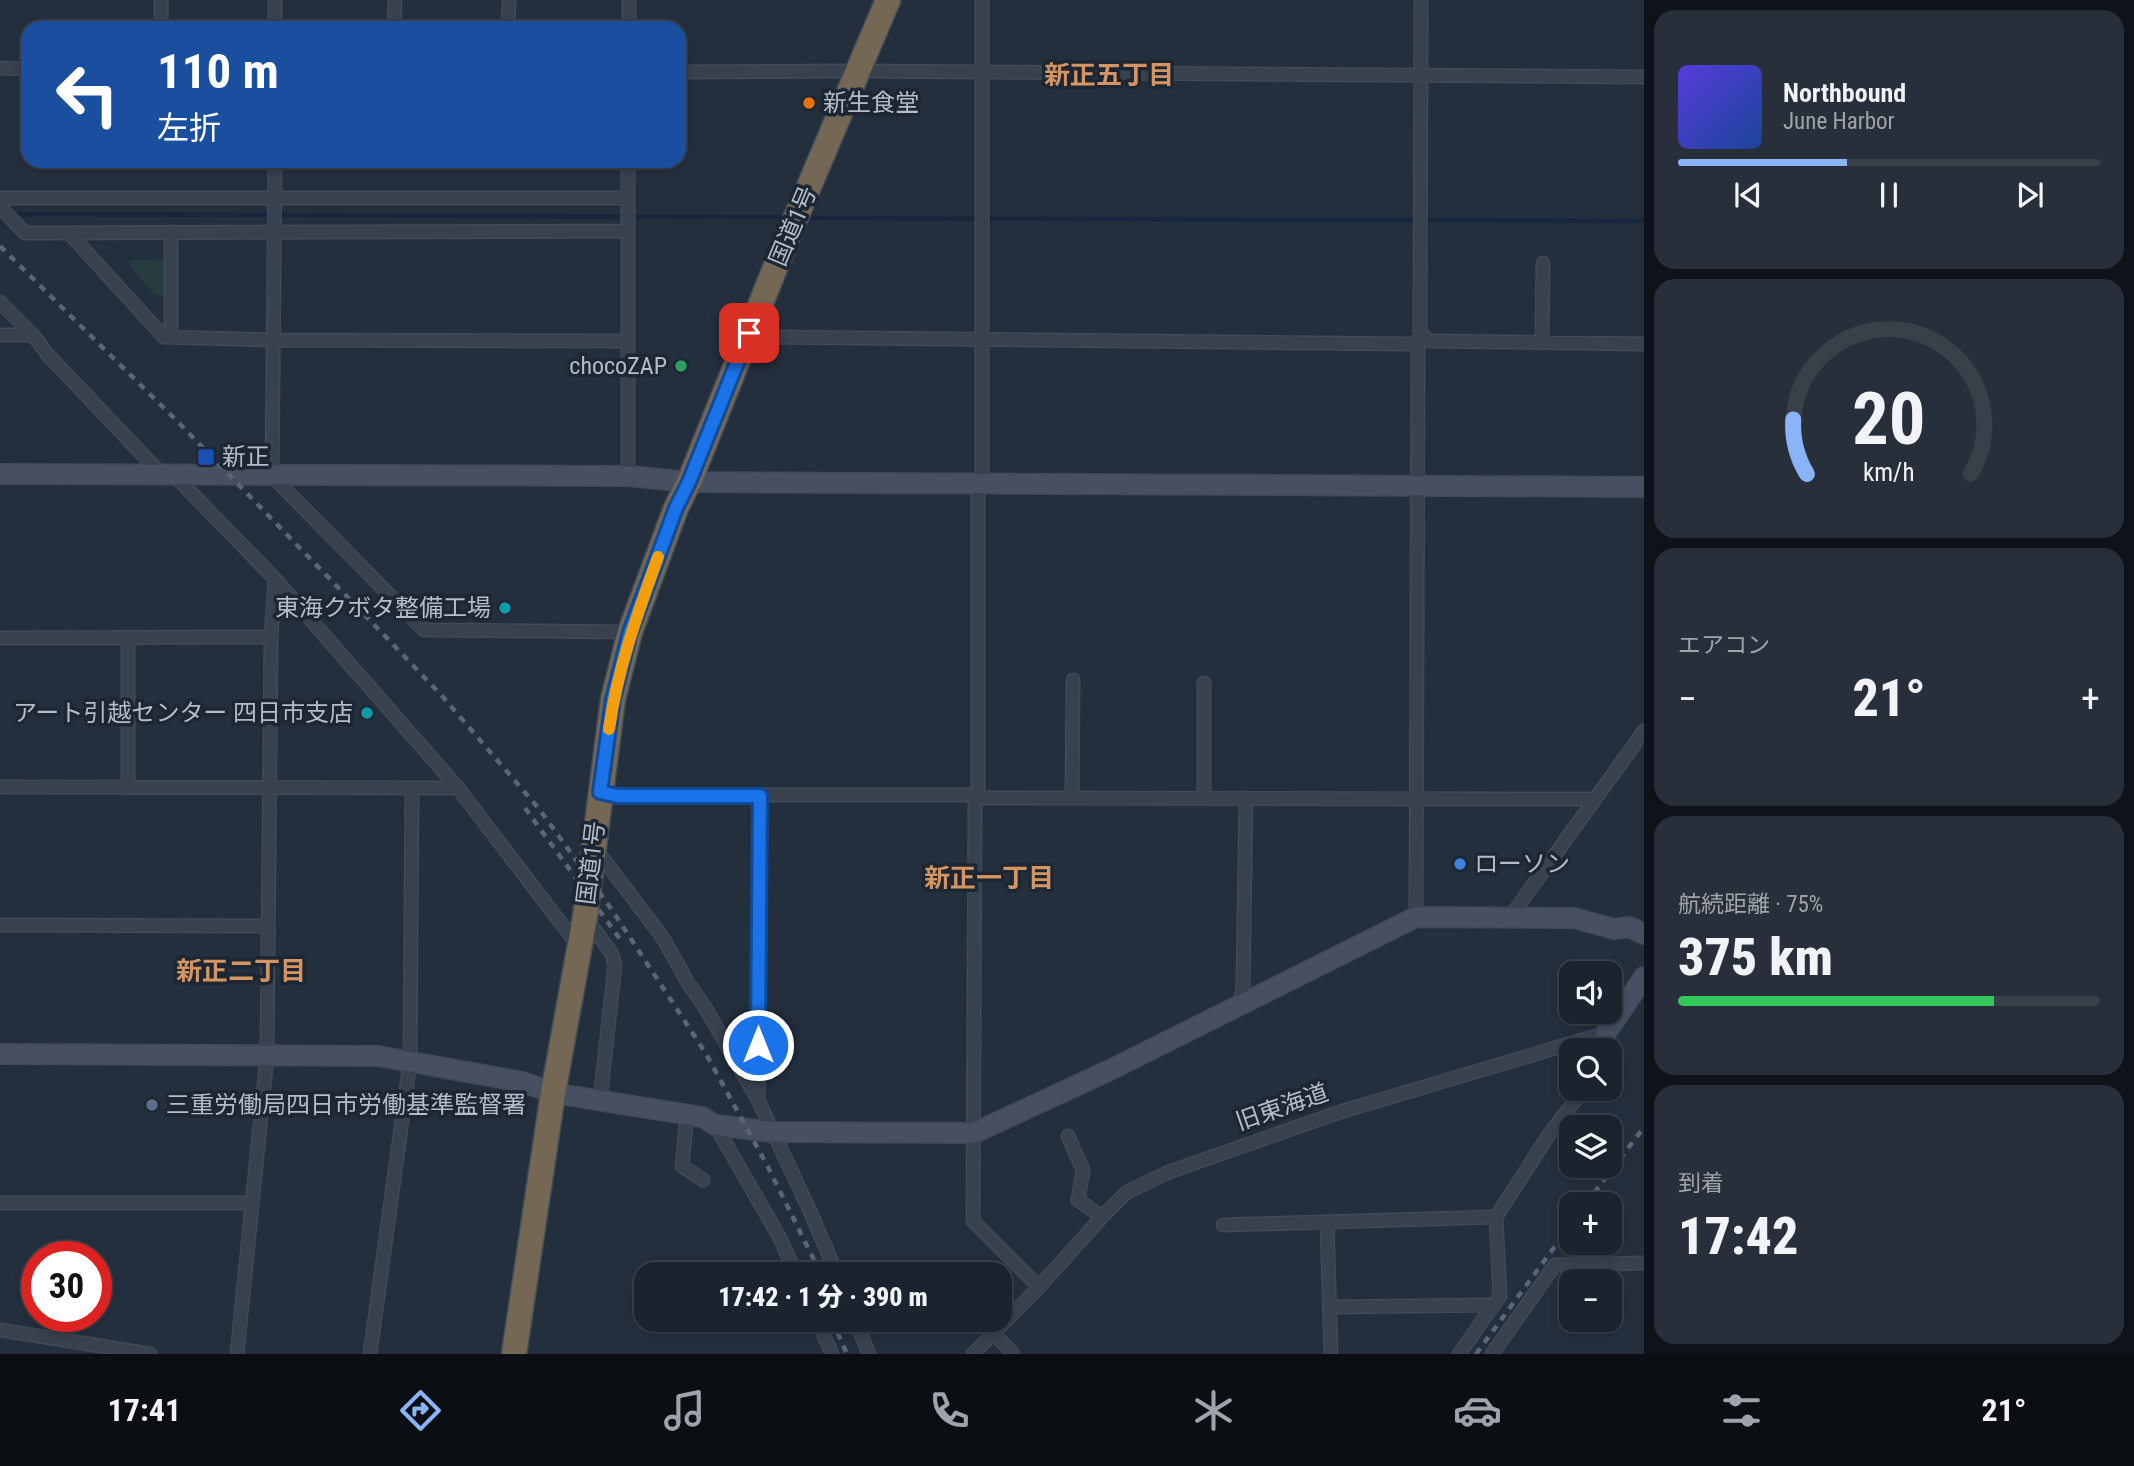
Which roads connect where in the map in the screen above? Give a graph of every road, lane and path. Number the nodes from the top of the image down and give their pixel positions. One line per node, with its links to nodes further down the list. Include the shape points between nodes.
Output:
1 (161, 0): 9 (street)
2 (275, 0): 10 (street)
3 (394, 0): 11 (street)
4 (509, 0): 12 (street)
5 (629, 0): 13 (street)
6 (888, 0): 16 (highway, 国道1号)
7 (982, 0): 18 (street)
8 (1421, 0): 19 (street)
9 (161, 21)
10 (275, 21)
11 (394, 21)
12 (508, 21)
13 (629, 21)
14 (0, 68): 15 (street)
15 (21, 69)
16 (858, 71): 17 (street); 18 (street); 33 (highway, 国道1号)
17 (686, 72)
18 (982, 73): 19 (street); 39 (street)
19 (1421, 76): 20 (street); 37 (street)
20 (1644, 77)
21 (275, 168): 24 (street)
22 (628, 168): 25 (street)
23 (0, 198): 24 (street)
24 (274, 202): 25 (street); 27 (street)
25 (628, 202): 28 (street)
26 (0, 207): 30 (street, via 25,233)
27 (274, 228): 28 (street); 29 (street); 38 (street)
28 (628, 229): 40 (street)
29 (171, 232): 30 (street); 36 (street)
30 (69, 233): 36 (street, via 164,337)
31 (1543, 262): 41 (street)
32 (0, 302): 35 (street)
33 (749, 333): 39 (street); 47 (highway, 国道1号)
34 (0, 335): 35 (street)
35 (33, 335): 44 (street)
36 (171, 337): 38 (street)
37 (1421, 339): 39 (street, via 1409,344); 41 (street); 49 (street)
38 (274, 340): 40 (street); 45 (street)
39 (981, 340): 48 (street)
40 (628, 341): 46 (street)
41 (1542, 342): 42 (street)
42 (1644, 344)
43 (0, 474): 44 (street)
44 (168, 475): 45 (street); 51 (street)
45 (272, 476): 46 (street); 52 (street, via 425,630)
46 (628, 476): 47 (street)
47 (689, 482): 48 (street); 52 (highway, 国道1号)
48 (980, 485): 49 (street); 66 (street)
49 (1418, 487): 50 (street); 70 (street)
50 (1644, 487)
51 (275, 579): 53 (street); 63 (street)
52 (630, 632): 64 (highway, 国道1号, via 613,699)
53 (271, 637): 55 (street); 61 (street)
54 (0, 638): 55 (street)
55 (128, 638): 60 (street)
56 (1073, 680): 67 (street)
57 (1204, 683): 68 (street)
58 (1644, 731): 71 (street)
59 (0, 787): 60 (street)
60 (128, 788): 61 (street)
61 (270, 788): 62 (street); 77 (street)
62 (412, 788): 63 (street); 86 (street)
63 (458, 788): 79 (street)
64 (600, 792): 65 (street, via 618,796); 72 (highway, 国道1号)
65 (760, 796): 66 (street); 89 (street)
66 (976, 798): 67 (street); 94 (street)
67 (1072, 798): 68 (street)
68 (1204, 798): 69 (street)
69 (1246, 798): 70 (street); 81 (street, via 1243,988)
70 (1417, 798): 71 (street); 75 (street)
71 (1595, 799): 73 (street)
72 (593, 845): 74 (highway, 国道1号); 89 (street, via 663,938)
73 (1511, 916): 75 (street); 78 (street, via 1574,918)
74 (585, 917): 79 (highway, 国道1号); 88 (street, via 615,965)
75 (1416, 917): 81 (street)
76 (0, 925): 77 (street)
77 (268, 926): 85 (street)
78 (1644, 934)
79 (580, 948): 87 (highway, 国道1号)
80 (1644, 976): 82 (street, 旧東海道)
81 (1238, 1006): 94 (street)
82 (1609, 1038)
83 (0, 1054): 85 (street)
84 (1559, 1054): 99 (street, 旧東海道, via 1340,1112 1169,1172 1127,1192)
85 (267, 1056): 86 (street, via 378,1056); 98 (street)
86 (410, 1062): 87 (street); 116 (street)
87 (553, 1093): 88 (street); 117 (highway, 国道1号)
88 (600, 1100): 91 (street)
89 (758, 1100): 93 (street)
90 (1575, 1101): 100 (street)
91 (687, 1115): 92 (street); 96 (street, via 682,1166)
92 (715, 1125): 93 (street); 103 (street)
93 (774, 1132): 94 (street); 104 (street)
94 (975, 1133): 106 (street, via 973,1221)
95 (1068, 1136): 99 (street, via 1083,1170 1078,1200)
96 (703, 1180)
97 (0, 1203): 98 (street)
98 (251, 1203): 115 (street)
99 (1102, 1217): 106 (street, 旧東海道)
100 (1496, 1217): 101 (street); 107 (street, via 1500,1296)
101 (1327, 1223): 102 (street); 108 (street)
102 (1223, 1226)
103 (791, 1262)
104 (832, 1262)
105 (1644, 1263): 124 (street, via 1555,1265)
106 (1039, 1287): 112 (street, 旧東海道)
107 (1494, 1305): 108 (street); 123 (street)
108 (1330, 1307): 122 (street)
109 (0, 1330): 113 (street)
110 (822, 1332): 118 (street)
111 (860, 1332): 119 (street)
112 (993, 1333): 120 (street, 旧東海道); 121 (street)
113 (97, 1350): 114 (street)
114 (150, 1354)
115 (237, 1354)
116 (370, 1354)
117 (514, 1354)
118 (832, 1354)
119 (869, 1354)
120 (973, 1354)
121 (1013, 1354)
122 (1331, 1354)
123 (1459, 1354)
124 (1492, 1354)

